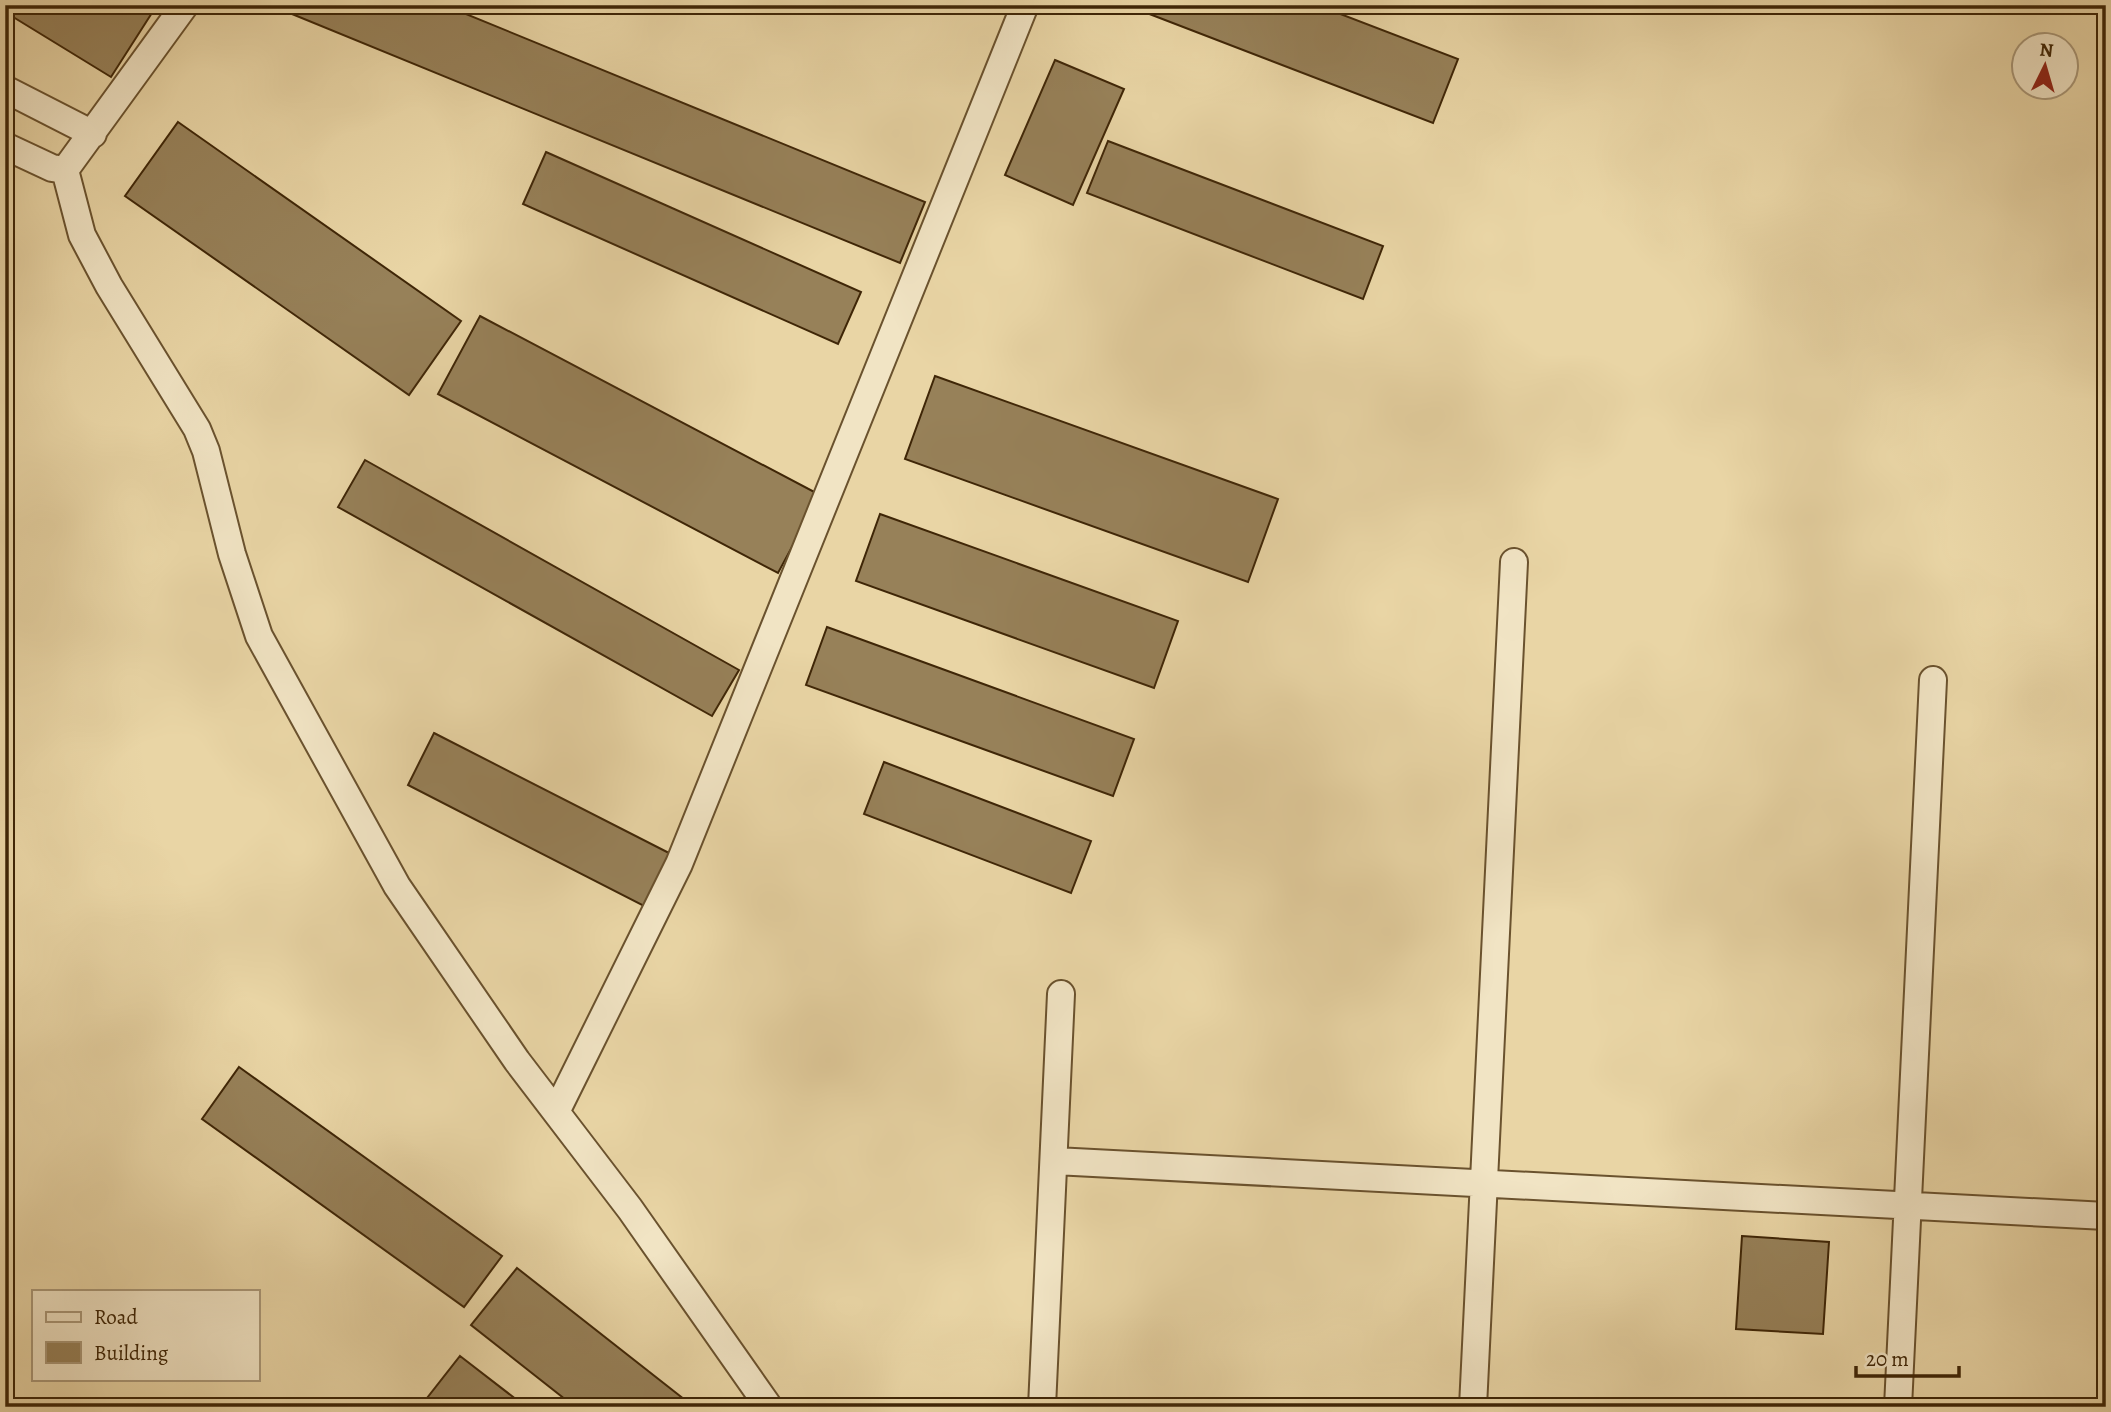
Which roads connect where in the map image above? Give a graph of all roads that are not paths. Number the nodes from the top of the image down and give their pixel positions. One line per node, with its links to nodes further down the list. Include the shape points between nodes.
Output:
1 (185, 5): 4 (street)
2 (1025, 5): 10 (street, via 679,864)
3 (5, 89): 4 (street)
4 (93, 134): 6 (street)
5 (5, 146): 6 (street)
6 (65, 170): 10 (street, via 82,235 197,429 259,636 397,886)
7 (1514, 562): 12 (street)
8 (1933, 680): 13 (street)
9 (1060, 994): 11 (street)
10 (556, 1112): 15 (street)
11 (1055, 1161): 12 (street); 16 (street)
12 (1484, 1183): 13 (street); 17 (street)
13 (1908, 1205): 14 (street); 18 (street)
14 (2106, 1216)
15 (769, 1407)
16 (1042, 1407)
17 (1473, 1407)
18 (1898, 1407)

